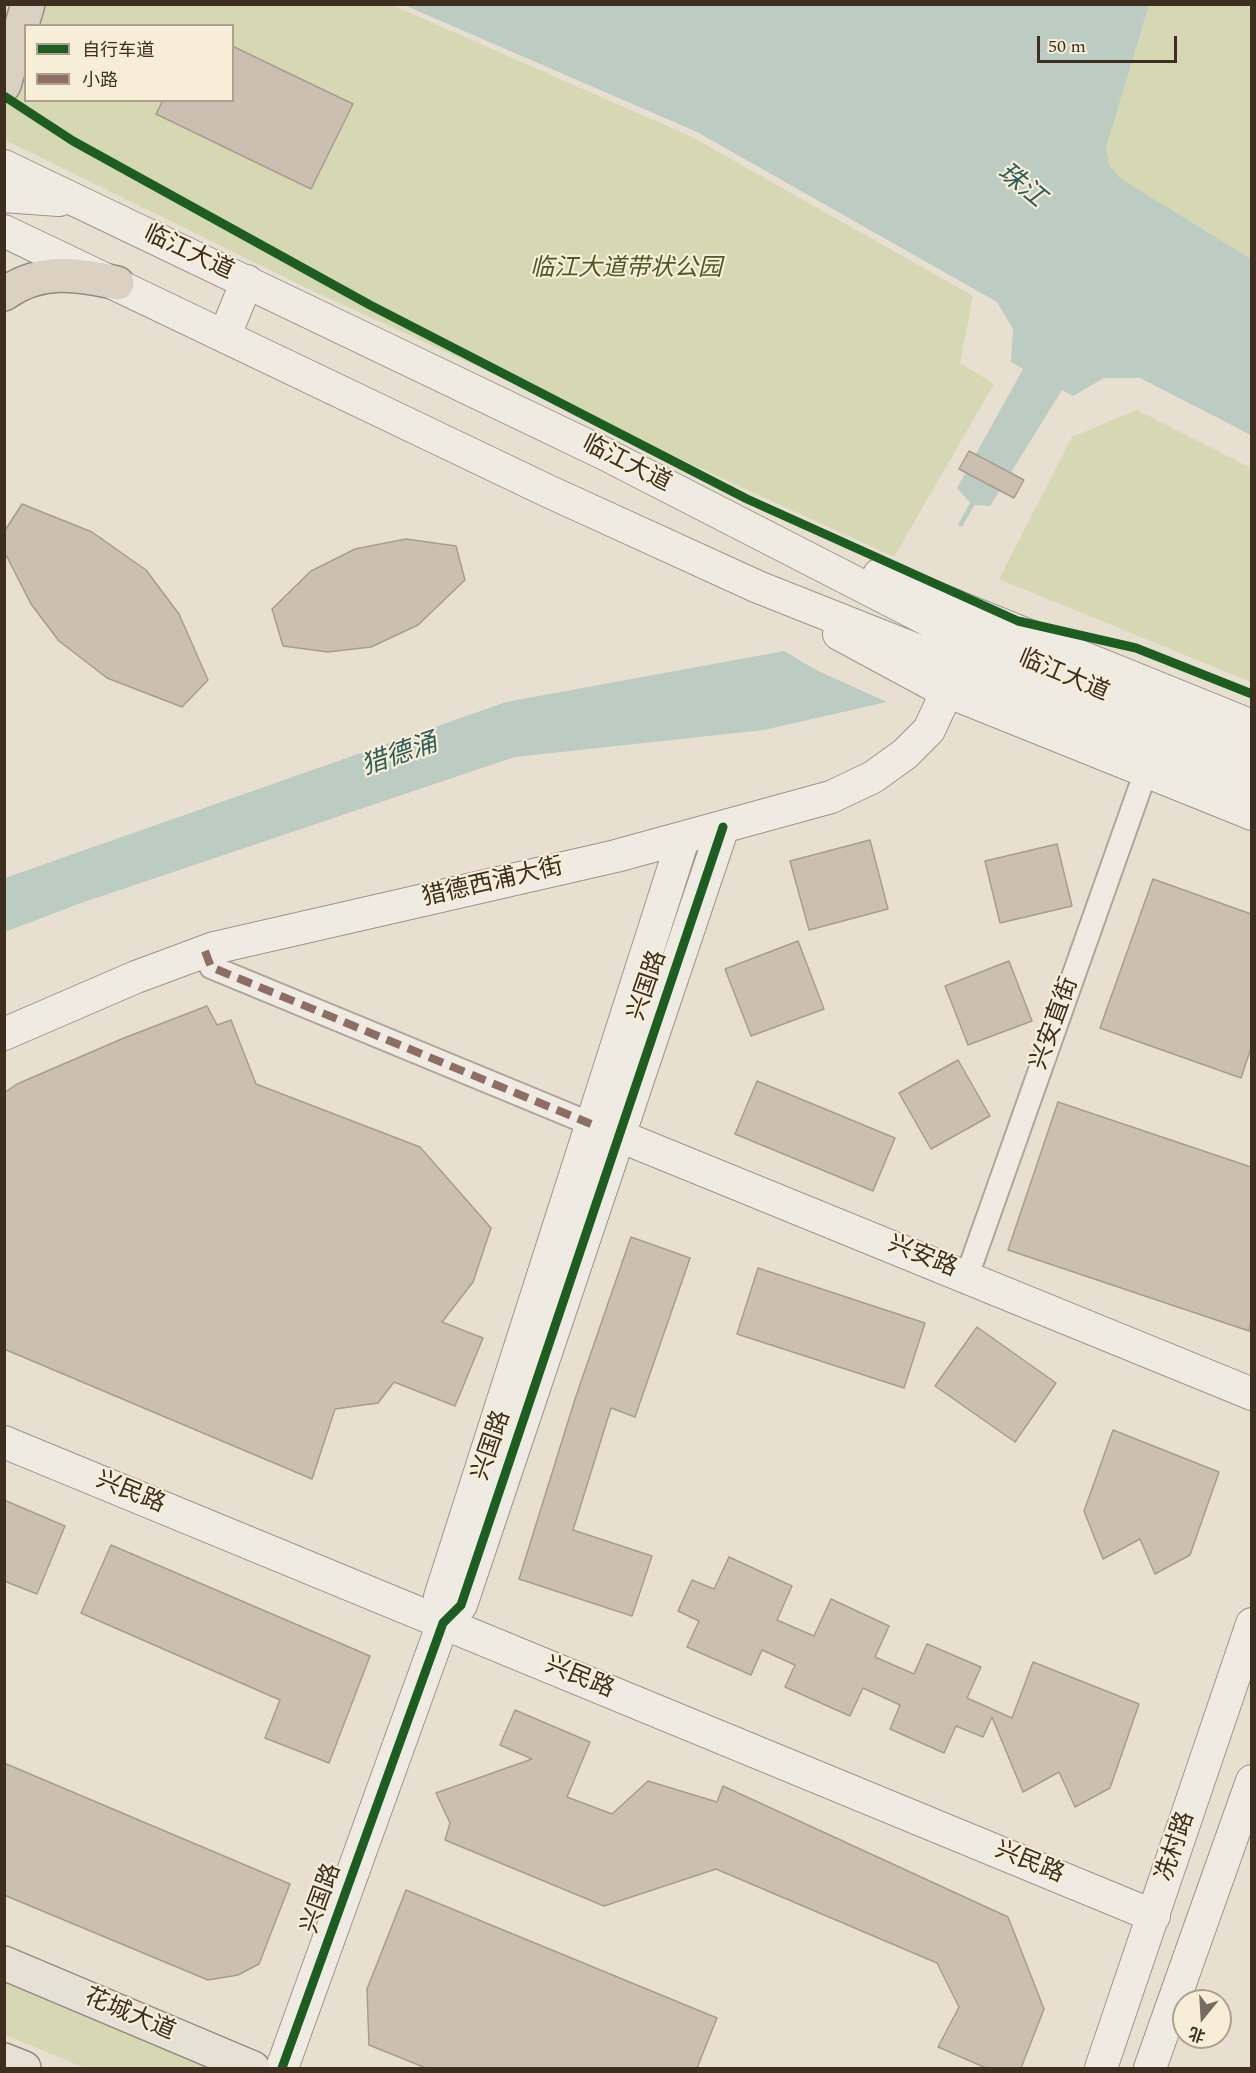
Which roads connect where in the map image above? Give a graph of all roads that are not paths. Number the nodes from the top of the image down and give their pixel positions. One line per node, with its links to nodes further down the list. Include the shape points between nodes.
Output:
1 (28, 4): 2 (highway)
2 (4, 85)
3 (4, 166): 5 (main road, 临江大道)
4 (4, 196): 5 (main road)
5 (80, 202): 7 (main road, 临江大道)
6 (4, 231): 8 (main road, 临江大道)
7 (247, 281): 10 (main road); 11 (main road, 临江大道, via 632,468)
8 (117, 283): 9 (highway, via 58,273 36,277); 10 (main road, 临江大道)
9 (4, 294)
10 (225, 335): 12 (main road, 临江大道, via 550,492)
11 (780, 546): 14 (main road, via 875,574); 15 (main road, 临江大道, via 938,625)
12 (758, 586): 13 (main road, via 870,653); 17 (main road, 临江大道)
13 (946, 691): 16 (main road); 19 (main road, 猎德西浦大街, via 929,730 873,777 831,797)
14 (1251, 726)
15 (1251, 754)
16 (1146, 771): 18 (main road); 24 (street, 兴安直街)
17 (1251, 783)
18 (1251, 814)
19 (723, 827): 20 (main road, 猎德西浦大街); 23 (main road, 兴国路)
20 (683, 839): 21 (main road, 猎德西浦大街); 23 (main road, 兴国路)
21 (205, 951): 22 (main road, 猎德西浦大街); 23 (street, via 211,967)
22 (4, 1034)
23 (605, 1130): 24 (main road, 兴安路); 27 (main road, 兴国路, via 461,1605)
24 (967, 1276): 25 (main road, 兴安路)
25 (1251, 1394)
26 (4, 1442): 27 (main road, 兴民路)
27 (443, 1623): 30 (main road, 兴民路); 35 (main road, 兴国路)
28 (1251, 1624): 30 (main road, 冼村路)
29 (1251, 1781): 37 (main road, 冼村路)
30 (1154, 1916): 36 (main road, 冼村路)
31 (4, 1963): 34 (main road, 花城大道)
32 (4, 2060): 33 (main road)
33 (24, 2068)
34 (253, 2068)
35 (282, 2068)
36 (1101, 2068)
37 (1150, 2068)

